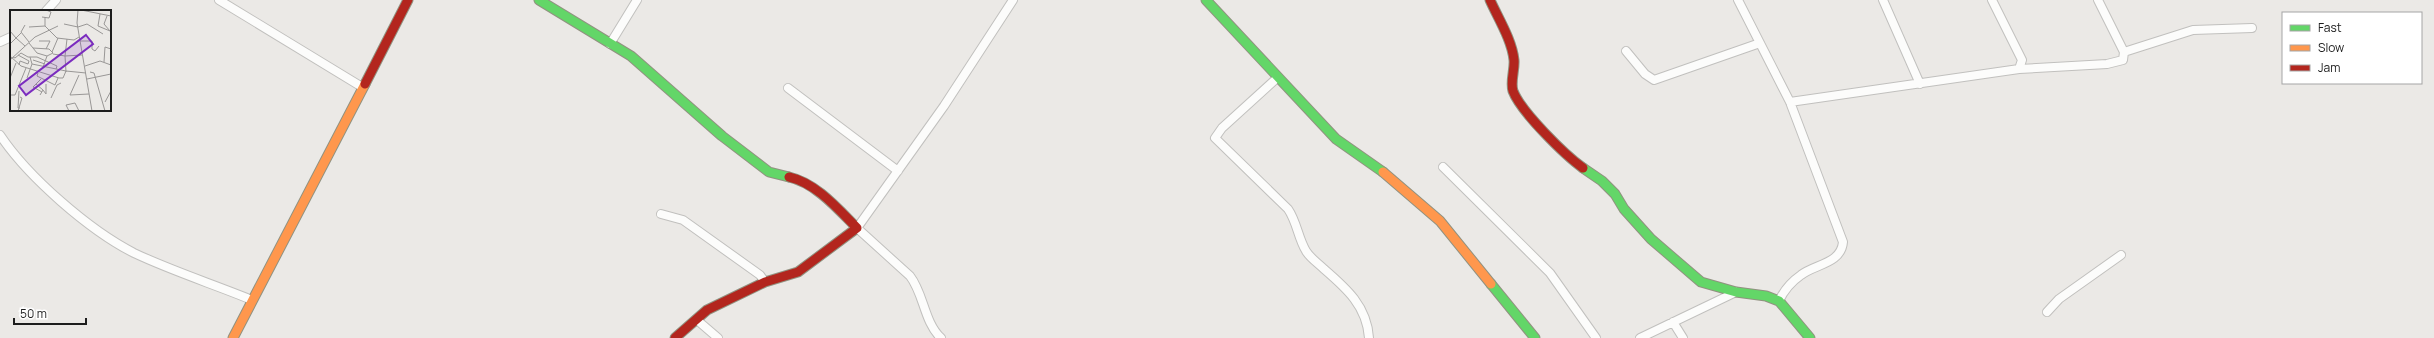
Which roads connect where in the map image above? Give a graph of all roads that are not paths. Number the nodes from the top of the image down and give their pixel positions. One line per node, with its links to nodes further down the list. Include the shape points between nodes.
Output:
1 (56, 0): 13 (street)
2 (219, 0): 24 (street)
3 (408, 0): 24 (street)
4 (539, 0): 18 (street)
5 (638, 0): 18 (street)
6 (1013, 0): 29 (street)
7 (1206, 0): 22 (street)
8 (1490, 0): 34 (street, via 1508,39 1514,59 1513,90 1523,106 1567,157 1602,181 1651,239 1690,274 1711,287)
9 (1738, 0): 17 (street)
10 (1883, 0): 23 (street)
11 (1992, 0): 21 (street, via 2022,60)
12 (2098, 0): 20 (street)
13 (47, 10)
14 (2252, 28): 20 (street, via 2193,30)
15 (10, 37): 16 (street)
16 (0, 42)
17 (1760, 43): 19 (street, via 1654,80 1645,74); 26 (street)
18 (610, 44): 31 (street, via 631,56 722,136 769,172 802,180)
19 (1626, 51)
20 (2124, 52): 21 (street, via 2123,60 2107,64)
21 (2019, 69): 23 (street)
22 (1277, 78): 44 (street, via 1222,128 1215,138 1288,210 1306,251 1350,292 1358,303 1366,319); 45 (street, via 1336,139 1391,177 1440,221)
23 (1920, 84): 26 (street)
24 (362, 87): 35 (street)
25 (788, 88): 29 (street)
26 (1790, 102): 36 (street, via 1843,242 1838,256 1802,274 1786,289)
27 (0, 135): 35 (street, via 14,156 80,218 133,252)
28 (1443, 167): 46 (street, via 1550,273)
29 (898, 171): 31 (street)
30 (661, 214): 33 (street, via 683,220 742,262)
31 (857, 228): 33 (street, via 798,272); 43 (street, via 910,276 932,328)
32 (2121, 255): 37 (street, via 2059,299)
33 (765, 282): 38 (street, via 707,310)
34 (1736, 292): 36 (street, via 1766,296); 39 (street)
35 (252, 300): 40 (street)
36 (1779, 301): 49 (street)
37 (2047, 312)
38 (697, 320): 41 (street); 42 (street)
39 (1673, 322): 47 (street); 48 (street)
40 (233, 338)
41 (675, 338)
42 (718, 338)
43 (941, 338)
44 (1369, 338)
45 (1535, 338)
46 (1596, 338)
47 (1640, 338)
48 (1683, 338)
49 (1810, 338)

